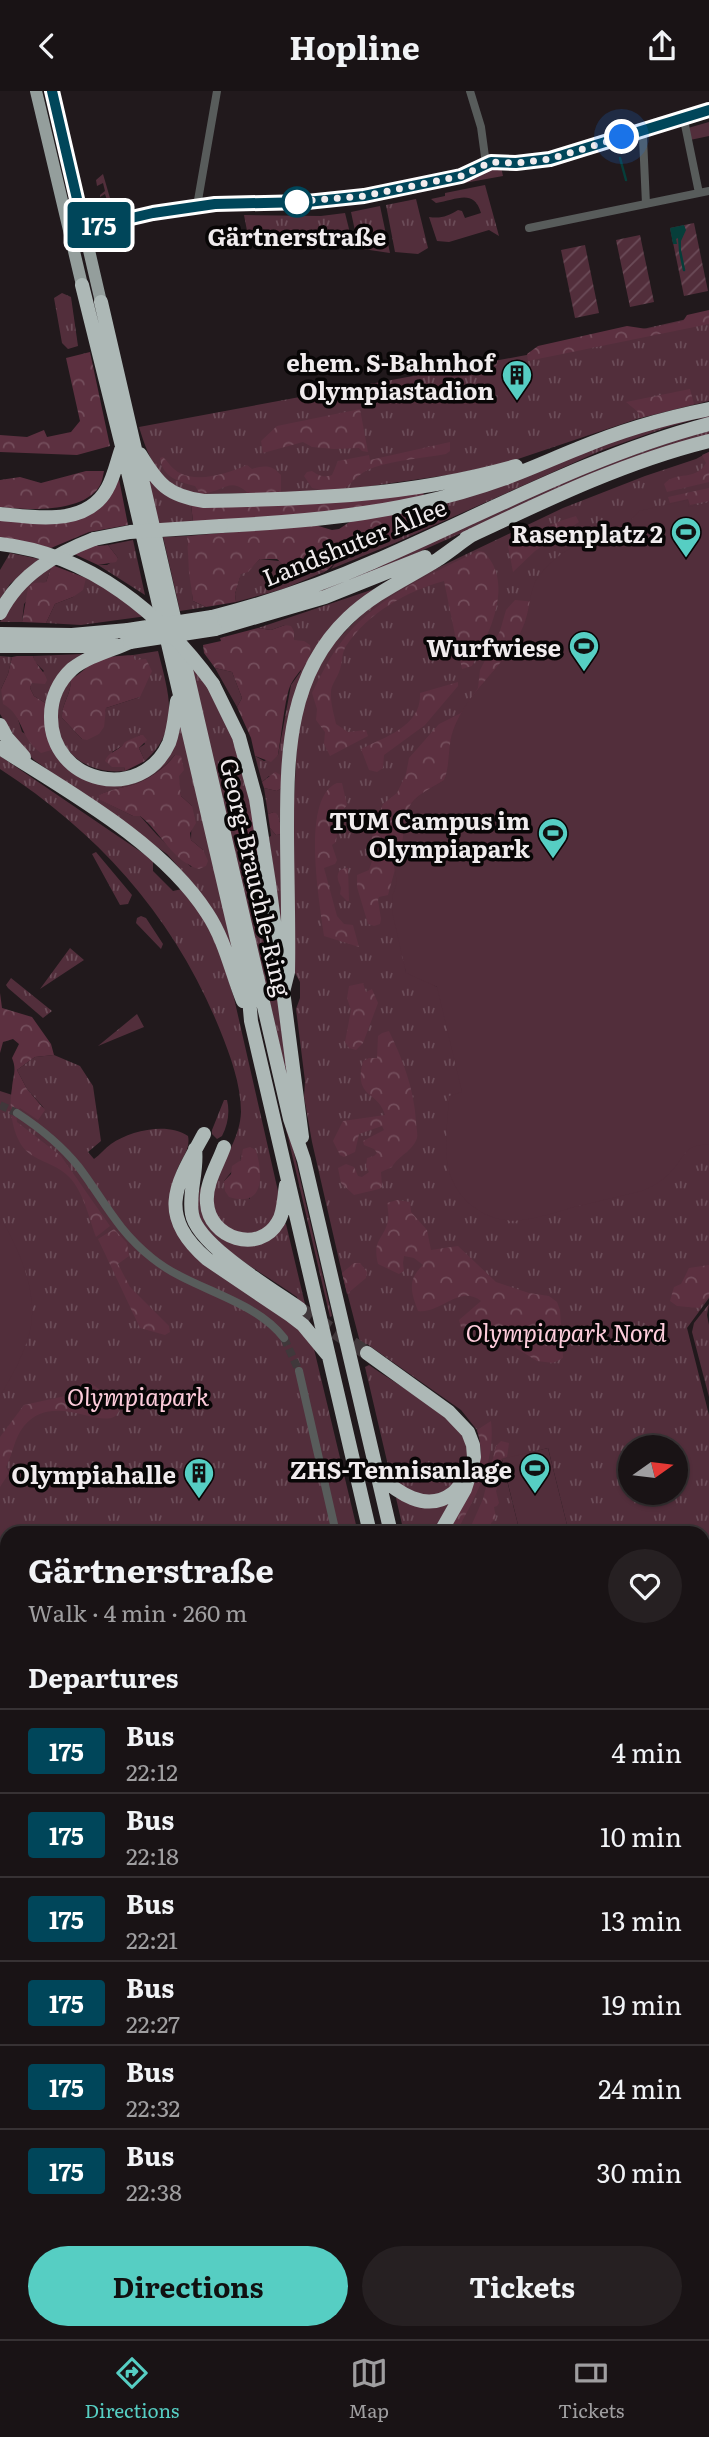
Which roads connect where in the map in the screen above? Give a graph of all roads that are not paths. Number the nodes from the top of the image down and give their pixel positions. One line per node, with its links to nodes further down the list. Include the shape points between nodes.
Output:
1 (36, 91): 7 (main road, Georg-Brauchle-Ring)
2 (52, 91): 6 (main road, Georg-Brauchle-Ring)
3 (217, 91): 14 (street)
4 (470, 91): 10 (street, via 481,127)
5 (709, 110): 10 (street, via 550,159)
6 (57, 111): 7 (street, via 52,120); 16 (main road, Georg-Brauchle-Ring)
7 (43, 122): 17 (main road, Georg-Brauchle-Ring)
8 (685, 125): 12 (street)
9 (643, 138): 13 (street)
10 (485, 164): 14 (street, via 449,179 339,200)
11 (709, 191): 12 (street)
12 (699, 193): 13 (street)
13 (646, 204): 15 (street)
14 (197, 206): 16 (street)
15 (529, 228)
16 (84, 229): 17 (main road); 19 (main road, Georg-Brauchle-Ring)
17 (69, 233): 18 (main road, Georg-Brauchle-Ring)
18 (82, 285): 23 (highway, Georg-Brauchle-Ring)
19 (101, 302): 23 (highway, Georg-Brauchle-Ring)
20 (709, 409): 24 (highway, via 625,431)
21 (709, 424): 29 (highway, Landshuter Allee, via 578,469 321,584)
22 (709, 441): 26 (highway, Landshuter Allee, via 596,480)
23 (128, 445): 24 (highway, via 165,488 204,501 325,499 393,492); 25 (highway, via 106,490 83,511 60,517); 34 (highway, Georg-Brauchle-Ring); 43 (highway, Georg-Brauchle-Ring, via 290,1119)
24 (575, 450): 28 (highway, bridge, via 502,480 367,514 140,531 94,539 40,566 17,587)
25 (0, 515)
26 (472, 535): 29 (highway, Landshuter Allee, via 354,587 282,611); 38 (highway, via 358,609 333,633 306,678 288,753 288,972)
27 (0, 544): 38 (highway, bridge, via 41,553 105,579 154,617 213,684 239,737 256,799)
28 (0, 613)
29 (213, 623): 31 (highway, Landshuter Allee, bridge)
30 (0, 634): 32 (highway, Landshuter Allee)
31 (129, 636): 32 (highway, Landshuter Allee, via 72,646); 34 (highway, via 81,663 59,686 51,708 52,733 70,764 100,779 128,778 142,772 169,742)
32 (18, 641): 33 (highway, Landshuter Allee)
33 (0, 646)
34 (178, 690): 39 (highway, Georg-Brauchle-Ring, via 248,987)
35 (0, 725): 37 (highway)
36 (0, 748): 37 (highway)
37 (36, 771): 39 (highway, via 125,830 178,876 219,933)
38 (284, 992): 43 (highway)
39 (251, 1021): 44 (highway, Georg-Brauchle-Ring)
40 (17, 1113): 47 (street, via 55,1141 117,1224 154,1260 251,1310)
41 (204, 1134): 42 (highway)
42 (195, 1149): 45 (highway); 49 (highway, via 183,1170 175,1201 189,1241 206,1259 303,1325)
43 (304, 1160): 51 (highway, Georg-Brauchle-Ring)
44 (288, 1177): 45 (highway, via 280,1220 272,1230 251,1240 229,1236 210,1218 208,1186 224,1147); 49 (highway, Georg-Brauchle-Ring)
45 (193, 1189): 46 (highway, via 192,1214 207,1242)
46 (300, 1309)
47 (284, 1338)
48 (367, 1353): 52 (highway, via 459,1420 473,1445)
49 (330, 1357): 54 (highway, Georg-Brauchle-Ring)
50 (299, 1371): 53 (street)
51 (377, 1474): 52 (highway, via 398,1492 422,1501 453,1493); 55 (highway, Georg-Brauchle-Ring)
52 (468, 1478): 56 (highway)
53 (334, 1526)
54 (368, 1526)
55 (389, 1526)
56 (444, 1526)

